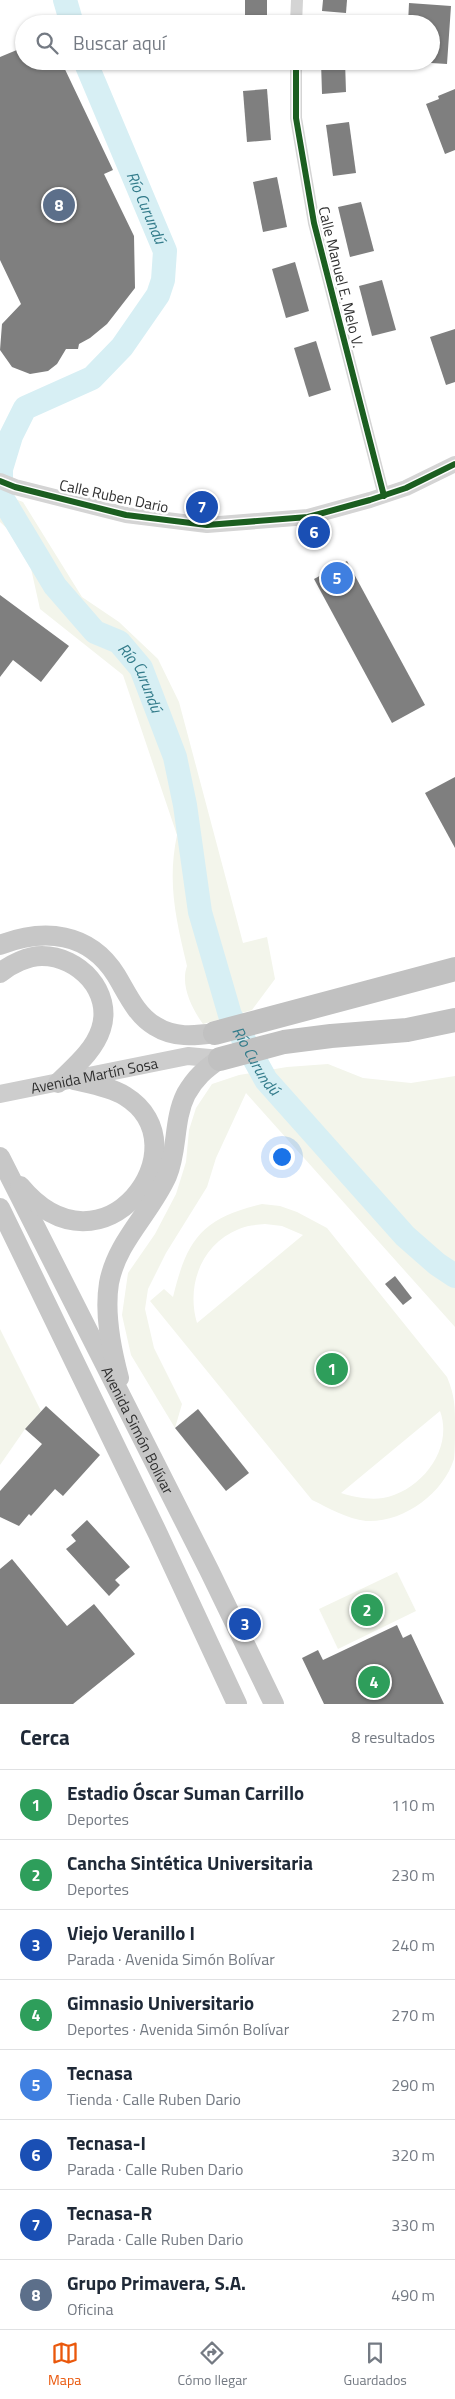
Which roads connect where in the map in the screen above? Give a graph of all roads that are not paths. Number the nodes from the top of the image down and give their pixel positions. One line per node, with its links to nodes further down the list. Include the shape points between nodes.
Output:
1 (297, 0): 2 (street)
2 (296, 15)
3 (296, 70): 6 (street, Calle Manuel E. Melo V., via 296,118 314,223)
4 (455, 464): 6 (street, Calle Ruben Dario)
5 (7, 484): 6 (street, Calle Ruben Dario, via 126,515 207,525 308,518)
6 (384, 496)
7 (0, 945): 11 (main road, via 41,935 75,941 106,962 138,1012 153,1026 178,1035)
8 (455, 969): 11 (highway)
9 (0, 974): 14 (main road, via 22,960 41,956 61,959 80,968 92,980 103,1007 103,1018 97,1037)
10 (455, 1020): 13 (highway, via 407,1030 284,1042)
11 (217, 1032): 12 (main road, Avenida Martín Sosa)
12 (188, 1056): 13 (main road, Avenida Martín Sosa); 14 (main road, Avenida Martín Sosa)
13 (222, 1058): 18 (main road, via 199,1074 186,1095 167,1175 124,1242 109,1283 112,1347)
14 (66, 1082): 15 (main road, Avenida Martín Sosa); 16 (main road, via 106,1087 125,1096 141,1110 153,1138 153,1158 138,1194 108,1216 84,1221 69,1220 37,1203)
15 (8, 1092)
16 (3, 1163): 18 (main road, Avenida Simón Bolívar)
17 (0, 1208): 19 (main road, Avenida Simón Bolívar)
18 (135, 1427): 20 (main road, Avenida Simón Bolívar)
19 (237, 1704)
20 (274, 1704)

